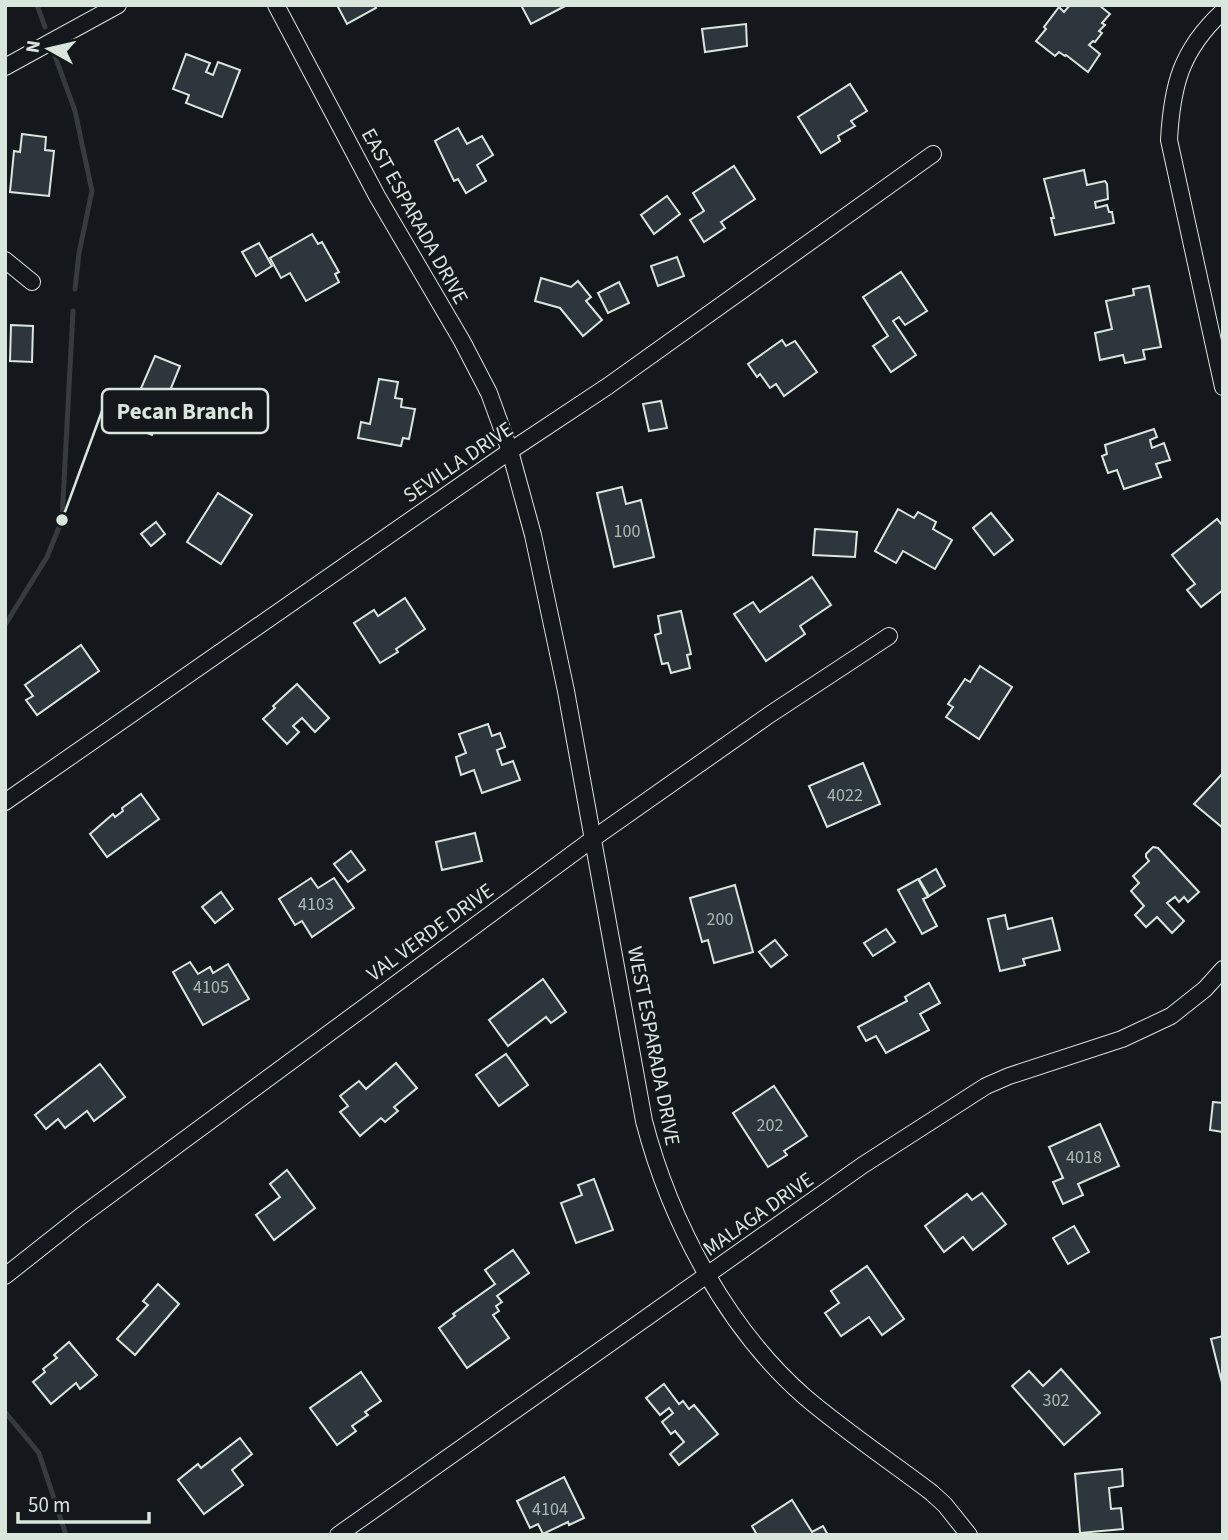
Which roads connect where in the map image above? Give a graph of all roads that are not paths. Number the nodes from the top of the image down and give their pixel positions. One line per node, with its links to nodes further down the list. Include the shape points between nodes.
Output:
1 (118, 5): 4 (street)
2 (276, 5): 9 (street, EAST ESPARADA DRIVE, via 377,196 478,372)
3 (1223, 11): 8 (street, via 1206,27 1181,67 1171,103 1169,140)
4 (5, 67)
5 (933, 155): 9 (street, SEVILLA DRIVE)
6 (5, 260): 7 (street)
7 (32, 282)
8 (1223, 387)
9 (510, 451): 11 (street, SEVILLA DRIVE); 12 (street, WEST ESPARADA DRIVE, via 533,535)
10 (889, 636): 12 (street, VAL VERDE DRIVE)
11 (5, 802)
12 (594, 838): 14 (street, WEST ESPARADA DRIVE, via 647,1134 667,1194); 15 (street, VAL VERDE DRIVE)
13 (1223, 969): 14 (street, MALAGA DRIVE, via 1171,1016 1122,1039 986,1086)
14 (708, 1274): 16 (street, MALAGA DRIVE); 17 (street, WEST ESPARADA DRIVE, via 742,1327 782,1375 932,1493)
15 (5, 1276)
16 (338, 1535)
17 (969, 1535)

